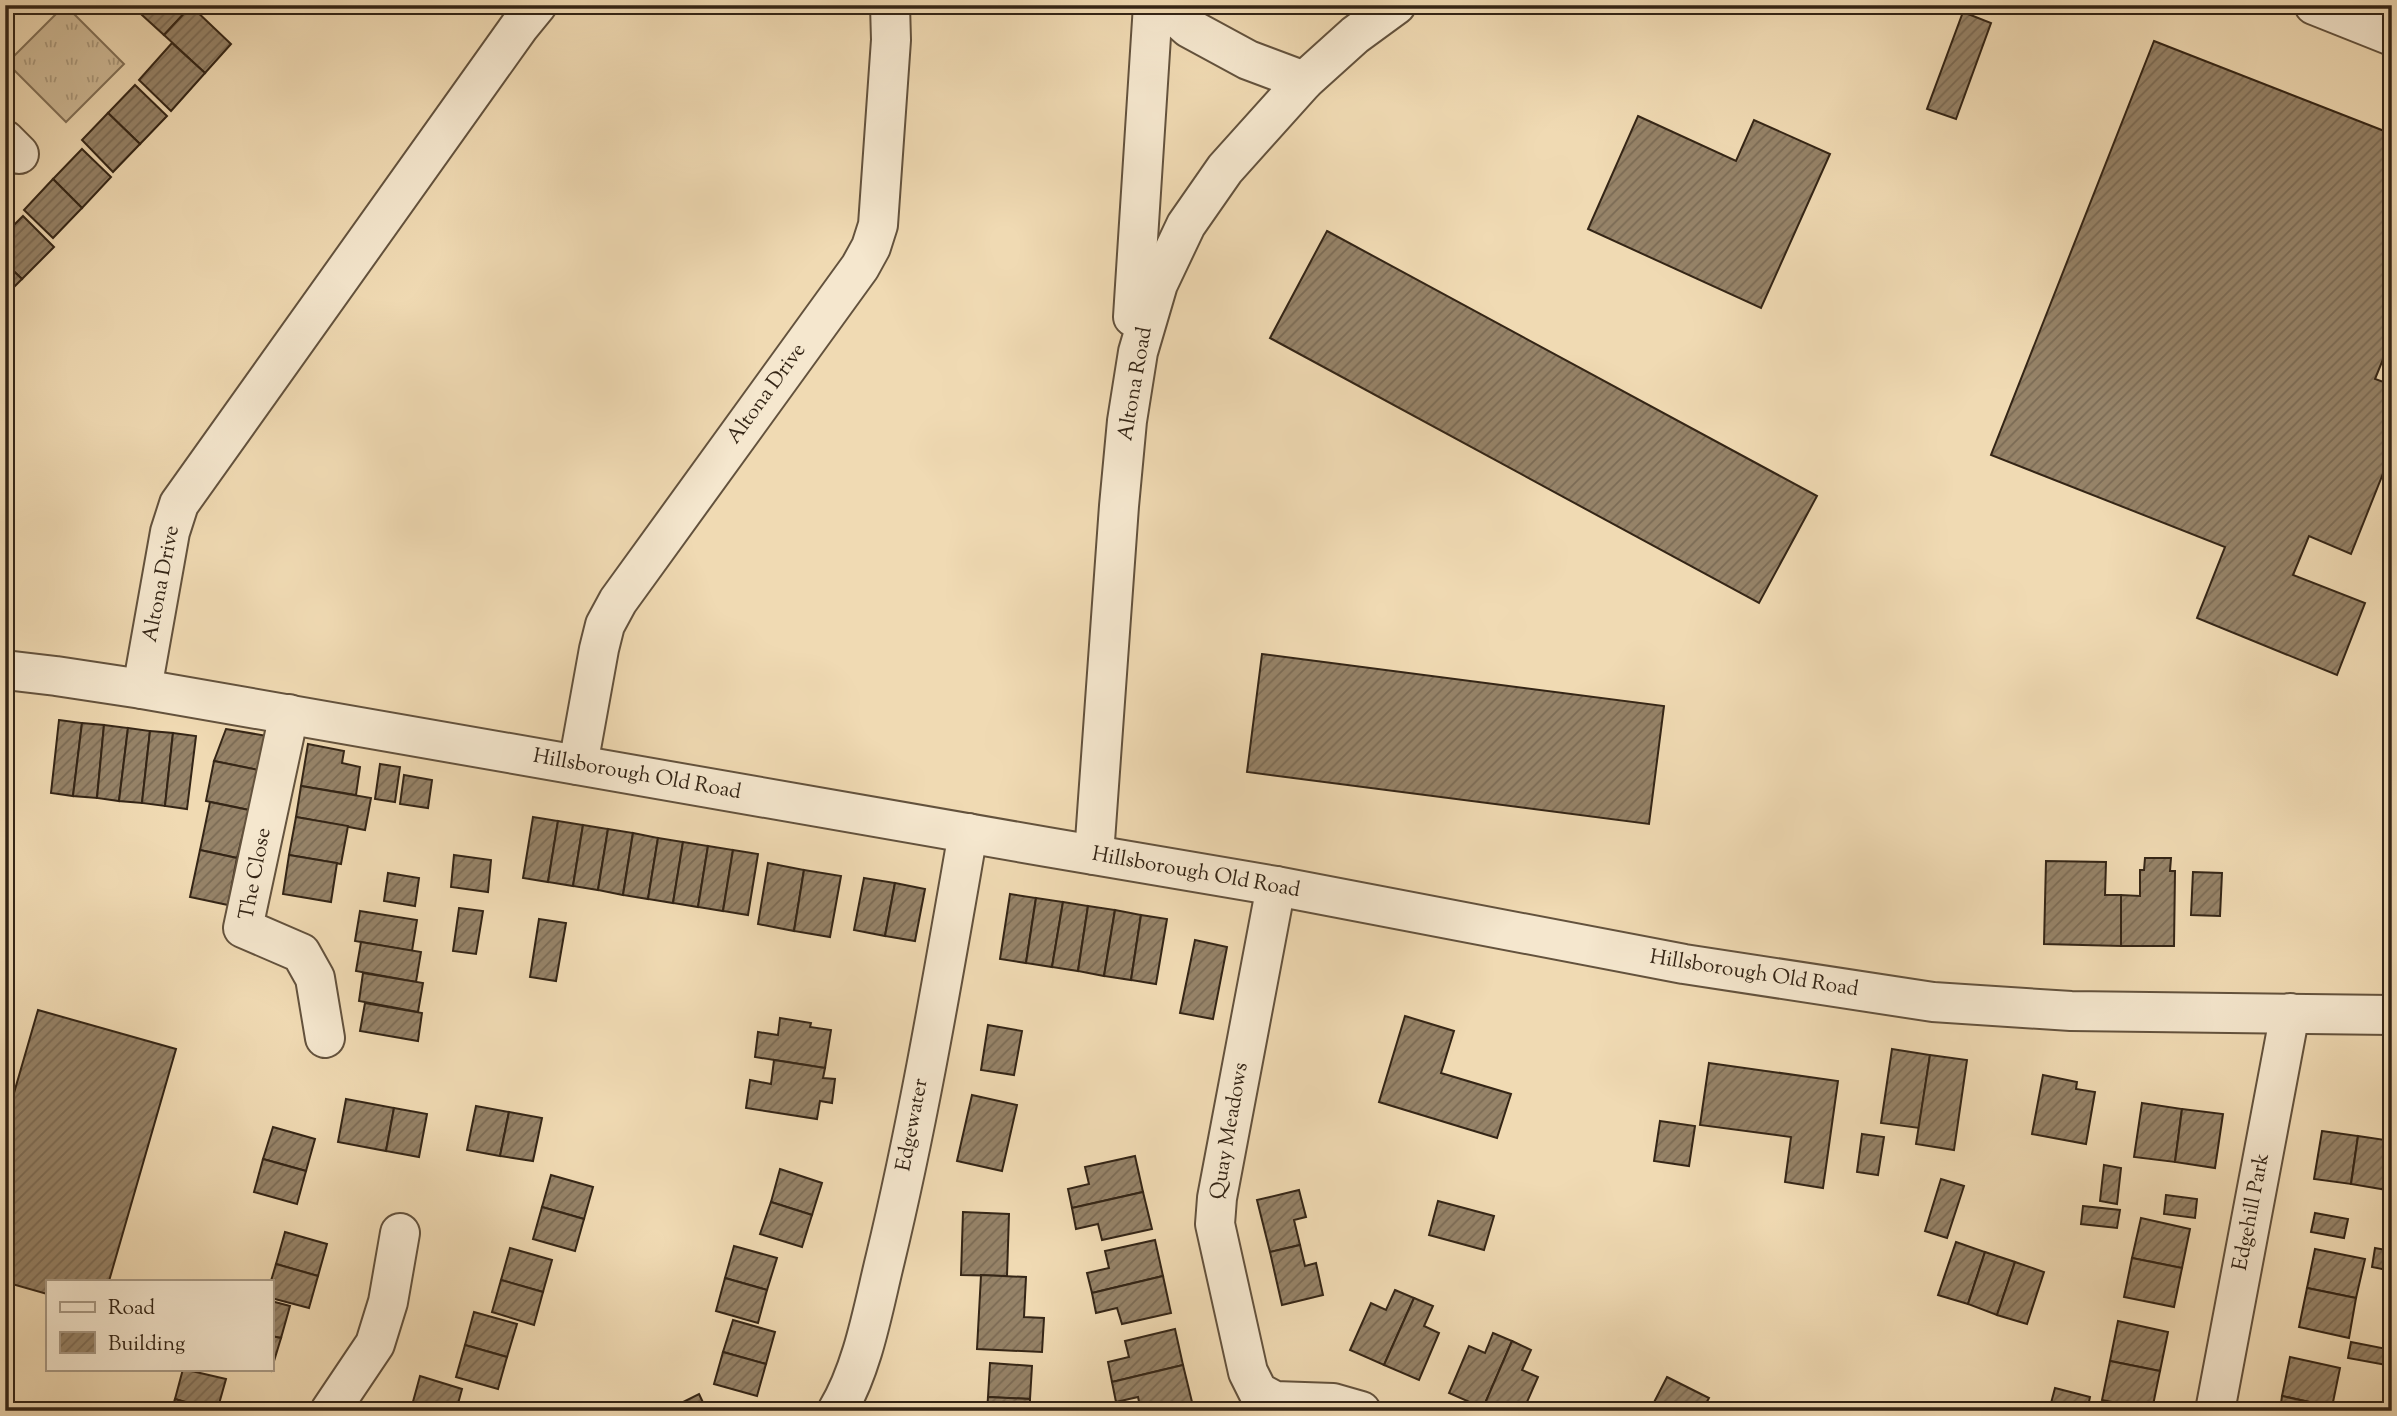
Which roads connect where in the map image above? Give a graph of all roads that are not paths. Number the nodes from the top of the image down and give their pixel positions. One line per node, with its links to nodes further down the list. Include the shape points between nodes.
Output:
1 (537, 5): 11 (street, Altona Drive, via 179,504)
2 (890, 5): 13 (street, Altona Drive, via 878,225 871,247 618,601 599,649)
3 (1153, 5): 9 (street)
4 (1163, 5): 8 (street, via 1189,28 1248,60)
5 (1396, 5): 8 (street, Altona Road, via 1354,35)
6 (2314, 5): 7 (street)
7 (2392, 36)
8 (1304, 81): 9 (street, Altona Road, via 1225,169 1186,225 1158,284 1138,352)
9 (1127, 421): 15 (street, Altona Road)
10 (5, 670): 11 (street, Hillsborough Old Road)
11 (142, 690): 12 (street, Hillsborough Old Road)
12 (289, 715): 13 (street, Hillsborough Old Road); 19 (street, The Close, via 243,928 301,953 315,978)
13 (578, 765): 14 (street, Hillsborough Old Road)
14 (968, 834): 15 (street, Hillsborough Old Road); 22 (street, Edgewater, via 894,1221 869,1328)
15 (1094, 855): 16 (street, Hillsborough Old Road)
16 (1276, 886): 17 (street, Hillsborough Old Road, via 1684,964 1933,1002 2071,1011); 23 (street, Quay Meadows, via 1215,1224 1248,1372 1258,1392 1275,1401 1333,1403)
17 (2290, 1013): 18 (street, Hillsborough Old Road); 24 (street, Edgehill Park)
18 (2392, 1015)
19 (325, 1038)
20 (400, 1233): 21 (street, via 375,1344)
21 (330, 1411)
22 (837, 1411)
23 (1361, 1411)
24 (2214, 1411)

